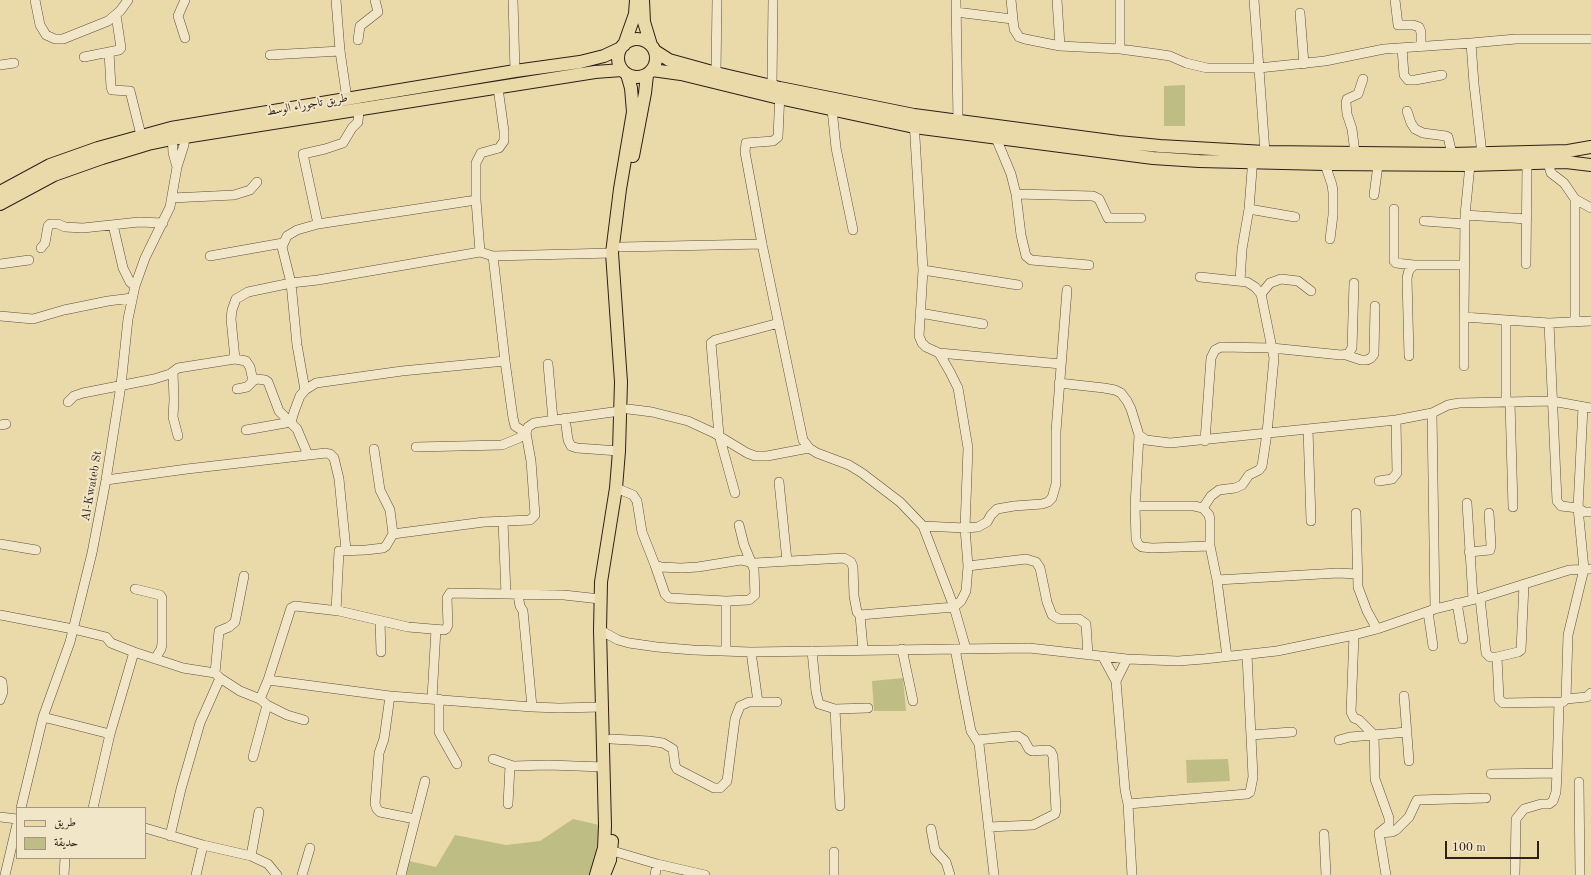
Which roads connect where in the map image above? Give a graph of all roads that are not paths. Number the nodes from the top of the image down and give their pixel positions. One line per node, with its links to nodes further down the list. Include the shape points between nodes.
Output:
1 (35, 0): 19 (street, via 40,25 46,35 55,39 64,39 90,29)
2 (128, 0): 19 (street)
3 (185, 0): 21 (street, via 178,16)
4 (336, 0): 31 (street)
5 (375, 0): 23 (street, via 378,12 360,26)
6 (513, 0): 39 (street)
7 (636, 0): 25 (main road, via 634,18)
8 (643, 0): 28 (main road, via 644,22)
9 (717, 0): 42 (street)
10 (773, 0): 46 (street)
11 (956, 0): 17 (street)
12 (1011, 0): 20 (street)
13 (1057, 0): 26 (street)
14 (1120, 0): 30 (street)
15 (1254, 0): 38 (street)
16 (1395, 0): 27 (street, via 1396,22 1399,26 1419,27)
17 (956, 12): 20 (street); 52 (street)
18 (1300, 13): 37 (street)
19 (116, 15): 32 (street, via 121,48)
20 (1012, 19): 26 (street, via 1019,37)
21 (185, 38)
22 (1591, 39): 24 (street, via 1516,39)
23 (358, 40)
24 (1471, 43): 27 (street); 61 (street)
25 (623, 46): 28 (main road, via 629,41 641,40); 39 (main road, طريق تاجوراء الوسط, via 604,56 580,62); 40 (main road, via 618,59)
26 (1060, 46): 30 (street)
27 (1421, 47): 29 (street)
28 (653, 48): 41 (main road, via 656,58); 42 (main road, via 669,60)
29 (1402, 48): 37 (street); 43 (street, via 1404,75 1408,80)
30 (1120, 49): 38 (street, via 1170,56 1207,68)
31 (340, 51): 33 (street); 47 (street)
32 (110, 52): 34 (street); 55 (street, via 112,90 130,91)
33 (270, 55)
34 (84, 57)
35 (14, 63): 36 (street)
36 (0, 64)
37 (1304, 64): 38 (street)
38 (1258, 68): 62 (street)
39 (515, 71): 47 (main road, طريق تاجوراء الوسط)
40 (625, 72): 41 (main road, via 637,77); 45 (main road, via 595,72); 58 (main road, via 632,93)
41 (650, 72): 46 (main road, via 681,74); 58 (main road)
42 (716, 73): 46 (main road)
43 (1442, 75)
44 (1363, 79): 59 (street, via 1358,94 1347,99 1346,103)
45 (498, 88): 48 (main road); 76 (street, via 504,141 499,148 483,151 477,159)
46 (777, 90): 49 (main road); 51 (main road); 92 (street, via 778,137 773,141 749,142 745,146)
47 (347, 99): 53 (main road, طريق تاجوراء الوسط)
48 (359, 109): 53 (main road); 87 (street, via 358,122 343,143 303,154)
49 (832, 109): 51 (main road); 89 (street, via 836,148)
50 (1407, 111): 60 (street, via 1415,129 1423,133 1448,137)
51 (914, 121): 52 (main road); 56 (main road); 104 (street)
52 (958, 122): 62 (main road, via 1118,142)
53 (185, 131): 54 (main road, طريق تاجوراء الوسط); 69 (street, via 183,152)
54 (172, 134): 55 (main road, طريق تاجوراء الوسط); 69 (street); 77 (main road, via 54,175)
55 (141, 135): 71 (main road, طريق تاجوراء الوسط, via 50,166)
56 (996, 138): 62 (main road, via 1153,158); 72 (street, via 1011,174)
57 (1591, 147): 63 (main road)
58 (630, 153): 94 (main road)
59 (1355, 153): 60 (main road); 62 (main road)
60 (1452, 154): 61 (main road)
61 (1482, 154): 63 (main road)
62 (1257, 155): 64 (main road); 79 (street)
63 (1546, 157): 65 (main road); 68 (main road); 75 (street, via 1551,173 1564,183)
64 (1325, 164): 66 (main road); 90 (street, via 1333,192)
65 (1527, 164): 67 (main road); 84 (street)
66 (1378, 165): 67 (main road); 73 (street)
67 (1470, 165): 83 (street)
68 (1591, 165)
69 (177, 167): 74 (street, Al-Kwateb St)
70 (257, 182): 74 (street, via 250,190 234,195)
71 (0, 192)
72 (1016, 194): 81 (street, via 1093,196 1099,199 1108,218); 102 (street, via 1026,256 1031,260)
73 (1374, 195)
74 (172, 198): 86 (street, Al-Kwateb St)
75 (1575, 199): 78 (street); 121 (street)
76 (476, 200): 87 (street); 95 (street)
77 (0, 204)
78 (1591, 208)
79 (1249, 209): 82 (street); 106 (street)
80 (1394, 209): 103 (street, via 1394,261)
81 (1141, 218)
82 (1295, 218)
83 (1465, 219): 84 (street); 85 (street); 100 (street)
84 (1526, 219): 101 (street)
85 (1424, 221)
86 (163, 223): 88 (street); 110 (street, Al-Kwateb St)
87 (318, 224): 91 (street, via 297,230 287,236)
88 (113, 225): 93 (street, via 84,228 50,224); 110 (street, via 123,268)
89 (853, 230)
90 (1330, 239)
91 (283, 243): 96 (street); 107 (street)
92 (762, 244): 94 (street); 122 (street)
93 (41, 248)
94 (616, 250): 97 (street); 144 (main road, via 620,264 629,384)
95 (480, 252): 97 (street); 107 (street)
96 (210, 256)
97 (493, 256): 130 (street)
98 (29, 260): 99 (street)
99 (0, 264)
100 (1465, 264): 103 (street); 118 (street)
101 (1526, 264)
102 (1089, 265)
103 (1414, 265): 128 (street, via 1409,270 1407,278)
104 (923, 270): 109 (street); 116 (street)
105 (1200, 278): 106 (street)
106 (1240, 281): 113 (street, via 1252,284)
107 (291, 283): 129 (street, via 248,292 236,299 231,319); 139 (street, via 297,345)
108 (1354, 283): 127 (street, via 1352,348)
109 (1018, 285)
110 (134, 286): 114 (street, Al-Kwateb St)
111 (1067, 290): 132 (street)
112 (1311, 291): 113 (street, via 1298,281 1281,279 1270,283)
113 (1261, 294): 125 (street)
114 (132, 298): 117 (street, via 64,310 33,319); 137 (street, Al-Kwateb St)
115 (1375, 306): 127 (street, via 1374,354 1367,360)
116 (920, 313): 124 (street); 126 (street, via 919,336 922,343)
117 (0, 316)
118 (1464, 317): 119 (street); 133 (street)
119 (1506, 320): 123 (street); 142 (street)
120 (1591, 321): 121 (street)
121 (1575, 322): 123 (street)
122 (779, 323): 156 (street, via 711,343); 159 (street, via 800,430)
123 (1549, 323): 140 (street)
124 (983, 324)
125 (1272, 348): 127 (street); 153 (street, via 1274,358); 157 (street, via 1221,347 1215,350 1211,358)
126 (939, 353): 132 (street); 180 (street, via 958,388 964,420 968,448)
127 (1346, 355)
128 (1409, 356)
129 (235, 358): 134 (street, via 178,368); 135 (street, via 246,361)
130 (505, 362): 139 (street, via 326,381 316,383); 152 (street, via 514,424)
131 (548, 364): 147 (street)
132 (1061, 364): 136 (street)
133 (1464, 366)
134 (173, 372): 137 (street, via 154,379); 155 (street, via 173,417)
135 (253, 381): 138 (street, via 247,387); 149 (street, via 261,379 268,382 279,412)
136 (1059, 383): 154 (street, via 1104,388 1121,393 1131,409); 180 (street, via 1056,484 1052,498 1042,504 997,509 987,522 978,527)
137 (121, 385): 141 (street, via 83,393 74,396); 163 (street, Al-Kwateb St)
138 (237, 389)
139 (305, 390): 149 (street, via 297,401)
140 (1552, 401): 142 (street); 143 (street); 172 (street, via 1557,500 1562,506)
141 (68, 402)
142 (1508, 402): 145 (street, via 1459,403); 170 (street)
143 (1587, 408): 172 (street)
144 (624, 410): 146 (street); 156 (street, via 652,412 688,421); 161 (main road); 166 (main road, via 627,455)
145 (1432, 413): 148 (street); 204 (street)
146 (565, 418): 147 (street); 161 (street, via 571,446)
147 (553, 420): 152 (street, via 534,423 528,427)
148 (1396, 420): 150 (street); 164 (street, via 1397,473 1392,479)
149 (291, 422): 151 (street); 162 (street, via 297,429)
150 (1308, 429): 153 (street); 177 (street)
151 (246, 430)
152 (526, 433): 158 (street, via 502,445); 176 (street, via 535,515 530,520)
153 (1267, 433): 157 (street); 171 (street, via 1264,460 1260,470 1249,475 1242,485 1219,490)
154 (1139, 435): 157 (street, via 1146,440 1158,442); 169 (street)
155 (178, 436)
156 (719, 436): 159 (street, via 755,456); 167 (street)
157 (1205, 441)
158 (416, 447)
159 (808, 448): 179 (street, via 862,473 900,502)
160 (374, 449): 181 (street, via 380,490 390,510)
161 (619, 451): 166 (main road)
162 (308, 455): 163 (street); 185 (street, via 326,453 334,458 339,479)
163 (106, 480): 209 (street, Al-Kwateb St, via 92,553)
164 (1379, 481)
165 (779, 482): 187 (street)
166 (620, 490): 189 (street, via 633,495 637,501 642,532); 199 (main road, via 601,582); 212 (main road, via 607,586)
167 (735, 493)
168 (1467, 503): 186 (street)
169 (1136, 506): 171 (street); 183 (street, via 1136,539 1142,547)
170 (1513, 507)
171 (1203, 508): 183 (street, via 1210,520)
172 (1578, 508): 173 (street, via 1584,512); 191 (street)
173 (1591, 512)
174 (1356, 513): 192 (street)
175 (1490, 513): 186 (street, via 1490,550)
176 (503, 521): 181 (street); 197 (street)
177 (1311, 521)
178 (739, 525): 188 (street)
179 (923, 526): 180 (street); 203 (street)
180 (965, 528): 190 (street)
181 (393, 534): 185 (street, via 383,548)
182 (0, 544): 184 (street)
183 (1210, 546): 194 (street)
184 (36, 550)
185 (346, 550): 205 (street, via 339,551)
186 (1469, 552): 200 (street)
187 (787, 561): 188 (street); 207 (street, via 844,558 851,562 854,596)
188 (752, 562): 189 (street, via 741,560 681,568); 201 (street, via 755,595 749,600)
189 (655, 565): 201 (street, via 665,594 669,598)
190 (968, 566): 203 (street, via 966,591); 225 (street, via 1026,559 1036,562 1040,568 1052,615 1059,619 1080,619 1086,624)
191 (1588, 569): 195 (street, via 1569,570); 242 (street, via 1568,635)
192 (1357, 574): 194 (street); 211 (street, via 1361,597)
193 (244, 576): 232 (street, via 235,622 219,631)
194 (1217, 580): 228 (street)
195 (1524, 584): 200 (street); 229 (street, via 1521,650)
196 (135, 589): 230 (street, via 160,595 162,598 162,644)
197 (506, 594): 198 (street); 210 (street, via 450,592 447,598 448,625 444,630)
198 (518, 594): 199 (street); 246 (street, via 523,611)
199 (600, 599): 212 (main road)
200 (1476, 599): 202 (street); 229 (street, via 1486,653 1490,657)
201 (726, 601): 220 (street)
202 (1457, 603): 204 (street); 214 (street)
203 (954, 608): 207 (street); 218 (street)
204 (1432, 610): 211 (street); 215 (street)
205 (336, 611): 208 (street); 233 (street, via 292,606)
206 (0, 615): 209 (street)
207 (860, 615): 219 (street)
208 (380, 621): 210 (street); 223 (street)
209 (73, 629): 222 (street, via 106,637 111,643); 250 (street, Al-Kwateb St)
210 (436, 629): 239 (street)
211 (1377, 629): 213 (street)
212 (604, 633): 220 (street, via 618,640 657,647); 247 (main road); 257 (main road)
213 (1354, 635): 226 (street); 256 (street, via 1351,712 1354,718)
214 (1463, 639)
215 (1434, 646)
216 (902, 649): 217 (street); 219 (street); 241 (street)
217 (955, 649): 218 (street); 258 (street, via 971,731)
218 (966, 649): 225 (street, via 1029,648)
219 (863, 650): 221 (street)
220 (726, 651): 224 (street)
221 (812, 651): 224 (street); 249 (street, via 818,702 822,706)
222 (134, 652): 230 (street); 254 (street)
223 (380, 652)
224 (751, 652): 244 (street)
225 (1088, 655): 227 (street)
226 (1247, 655): 228 (street); 255 (street)
227 (1103, 657): 231 (street); 235 (street)
228 (1227, 657): 231 (street, via 1178,661)
229 (1497, 657): 242 (street, via 1500,701)
230 (155, 659): 232 (street)
231 (1127, 659): 235 (street)
232 (218, 675): 243 (street, via 240,692); 286 (street, via 200,723)
233 (268, 680): 237 (street); 243 (street)
234 (0, 681): 240 (street, via 3,692)
235 (1116, 682): 272 (street)
236 (1591, 693): 242 (street, via 1587,697)
237 (390, 696): 239 (street); 279 (street, via 384,739 379,753 375,804 380,812)
238 (1404, 696): 253 (street)
239 (436, 699): 246 (street); 263 (street, via 439,732)
240 (0, 700)
241 (913, 701)
242 (1562, 701): 266 (street)
243 (263, 702): 251 (street, via 287,715); 260 (street)
244 (758, 702): 245 (street); 257 (street, via 744,703 737,709 727,781 720,788 714,788 677,769 673,749 663,743)
245 (777, 702)
246 (532, 707): 247 (street)
247 (602, 707): 265 (main road)
248 (868, 708): 249 (street)
249 (835, 709): 273 (street)
250 (43, 717): 254 (street); 274 (street, Al-Kwateb St)
251 (304, 720)
252 (1292, 732): 255 (street)
253 (1407, 732): 256 (street); 262 (street)
254 (110, 734): 275 (street)
255 (1252, 735): 272 (street, via 1253,777 1251,790 1247,794)
256 (1374, 735): 259 (street); 284 (street, via 1375,779 1389,818 1389,825)
257 (610, 740): 289 (main road, via 613,814)
258 (977, 740): 280 (street); 280 (street, via 1018,736 1029,749 1048,750 1053,756 1055,814 1033,825)
259 (1339, 740)
260 (253, 758)
261 (493, 759): 264 (street)
262 (1409, 761)
263 (457, 764)
264 (510, 766): 265 (street); 271 (street)
265 (604, 767): 289 (main road)
266 (1557, 773): 267 (street); 310 (street, via 1553,801 1524,809 1516,819)
267 (1492, 774)
268 (425, 781): 279 (street)
269 (1579, 782): 311 (street)
270 (1486, 798): 284 (street, via 1417,800 1409,817 1401,826 1392,832)
271 (508, 804)
272 (1128, 804): 307 (street)
273 (840, 806)
274 (21, 807)
275 (93, 807)
276 (259, 812): 291 (street)
277 (0, 817): 278 (street)
278 (16, 819)
279 (415, 819): 299 (street)
280 (989, 827): 306 (street)
281 (16, 828): 294 (street)
282 (146, 828): 286 (street)
283 (931, 830): 305 (street, via 935,850 946,862)
284 (1379, 833): 309 (street)
285 (1324, 834): 308 (street)
286 (170, 836): 287 (street)
287 (203, 845): 291 (street); 296 (street)
288 (310, 848): 298 (street)
289 (608, 849): 293 (street); 300 (main road); 301 (main road)
290 (834, 852): 304 (street)
291 (251, 856): 297 (street, via 268,864)
292 (65, 859): 295 (street)
293 (657, 864): 302 (street); 303 (street)
294 (5, 875)
295 (64, 875)
296 (196, 875)
297 (277, 875)
298 (302, 875)
299 (401, 875)
300 (596, 875)
301 (604, 875)
302 (655, 875)
303 (705, 875)
304 (834, 875)
305 (950, 875)
306 (994, 875)
307 (1132, 875)
308 (1326, 875)
309 (1386, 875)
310 (1515, 875)
311 (1580, 875)

